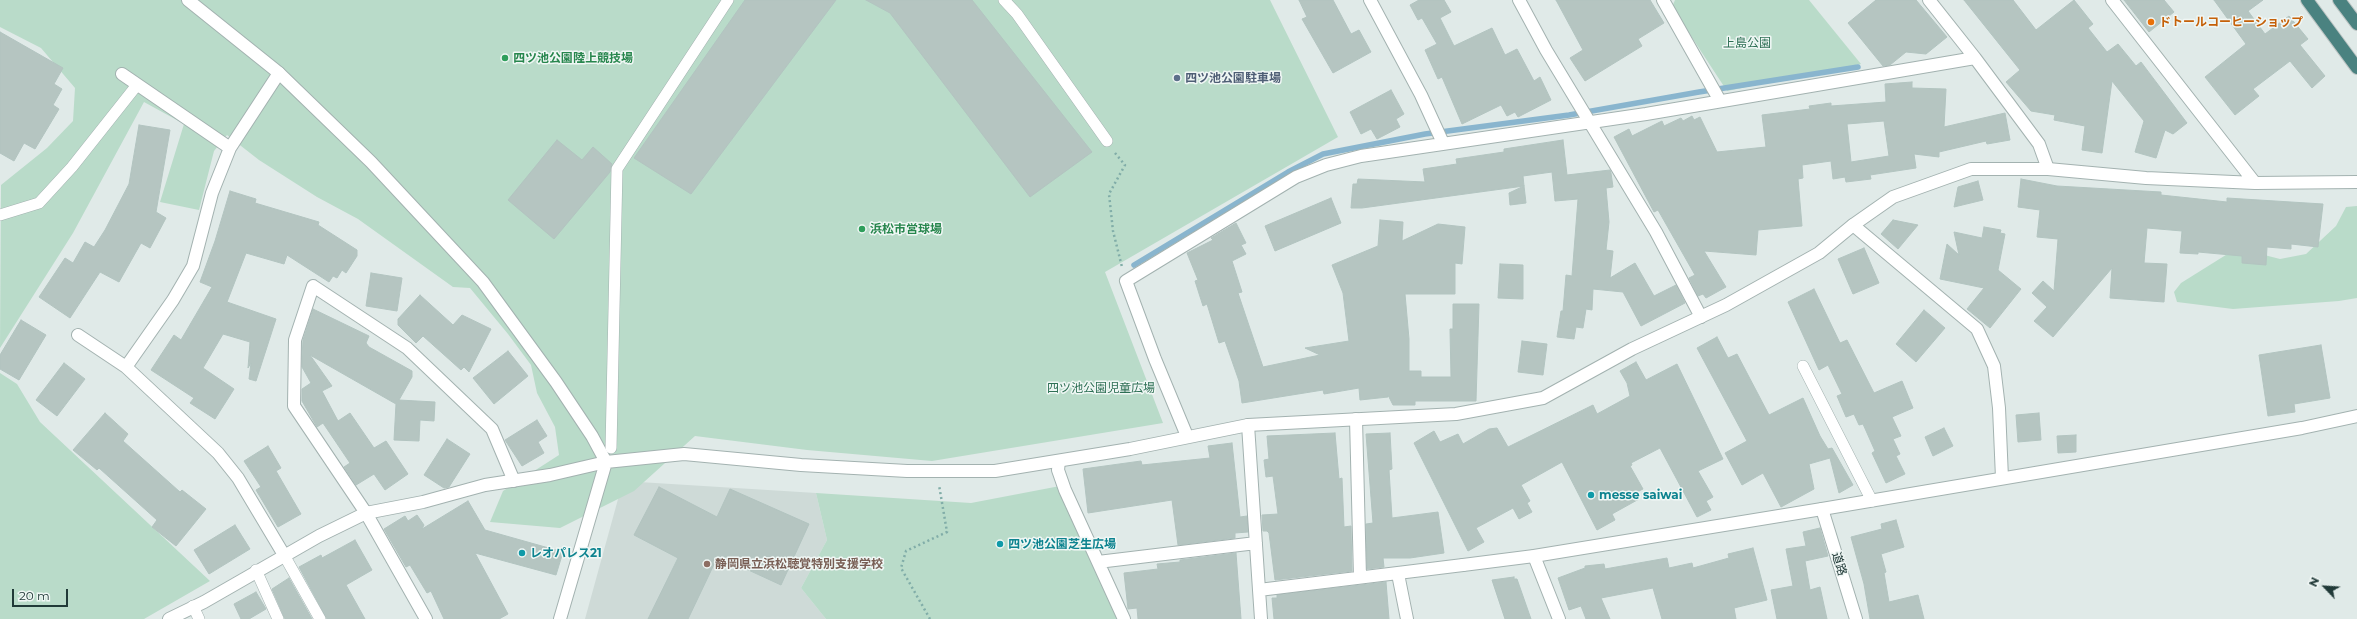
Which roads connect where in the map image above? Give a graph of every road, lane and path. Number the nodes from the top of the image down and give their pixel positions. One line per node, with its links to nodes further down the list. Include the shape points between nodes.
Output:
1 (188, 0): 14 (street)
2 (728, 0): 36 (lane, via 617,169)
3 (1004, 0): 20 (lane, via 1017,14)
4 (1370, 0): 19 (street)
5 (1519, 0): 18 (street)
6 (1663, 0): 17 (street)
7 (1929, 0): 12 (street)
8 (2112, 0): 24 (street)
9 (2307, 0): 13 (highway)
10 (2339, 0): 11 (highway)
11 (2357, 24)
12 (1975, 58): 17 (street); 22 (street, via 2039,144)
13 (2357, 68)
14 (279, 73): 21 (street); 38 (street, via 371,162 483,282 556,382)
15 (122, 74): 16 (street)
16 (137, 85): 21 (street); 25 (lane, via 40,203)
17 (1715, 92): 18 (street)
18 (1585, 115): 19 (street, via 1519,134); 28 (street, via 1656,232)
19 (1440, 136): 27 (street, via 1333,163 1296,178)
20 (1107, 142): 27 (path, via 1125,165 1109,194 1113,232)
21 (230, 148): 31 (street, via 212,193 193,266 173,300)
22 (2048, 169): 24 (street, via 2146,178); 26 (street, via 1971,169 1893,197)
23 (2357, 182): 24 (street)
24 (2255, 183)
25 (0, 215)
26 (1853, 224): 28 (street, via 1819,253); 39 (street, via 1977,329 1994,366)
27 (1126, 281): 35 (street)
28 (1701, 317): 33 (street, via 1632,349 1543,398 1456,414)
29 (78, 335): 31 (street)
30 (1803, 366): 42 (lane)
31 (126, 367): 46 (street, via 218,453 238,478)
32 (2357, 416): 39 (street, via 2302,428)
33 (1356, 419): 34 (street); 51 (street)
34 (1248, 425): 35 (street); 45 (street)
35 (1187, 436): 37 (street)
36 (611, 448)
37 (1059, 461): 38 (street, via 995,471 907,472 684,454); 48 (street, via 1058,470 1065,490)
38 (606, 462): 40 (street); 59 (street)
39 (2002, 478): 42 (street)
40 (514, 481): 44 (street, via 485,485 423,502); 44 (street, via 492,429 407,348 314,286 295,340 294,406)
41 (939, 484): 60 (path, via 947,532 906,551 901,568)
42 (1872, 501): 43 (street)
43 (1822, 509): 47 (street); 65 (street, 道路)
44 (366, 513): 46 (street); 58 (street)
45 (1256, 543): 48 (street); 52 (street)
46 (284, 555): 49 (street); 57 (lane)
47 (1534, 556): 50 (street); 64 (street)
48 (1098, 562): 61 (street)
49 (256, 570): 53 (street); 56 (lane)
50 (1398, 574): 51 (street); 63 (street)
51 (1360, 577): 52 (street)
52 (1259, 590): 62 (street)
53 (193, 606): 54 (street); 55 (lane)
54 (169, 619)
55 (199, 619)
56 (278, 619)
57 (320, 619)
58 (426, 619)
59 (560, 619)
60 (930, 619)
61 (1124, 619)
62 (1261, 619)
63 (1408, 619)
64 (1558, 619)
65 (1856, 619)

